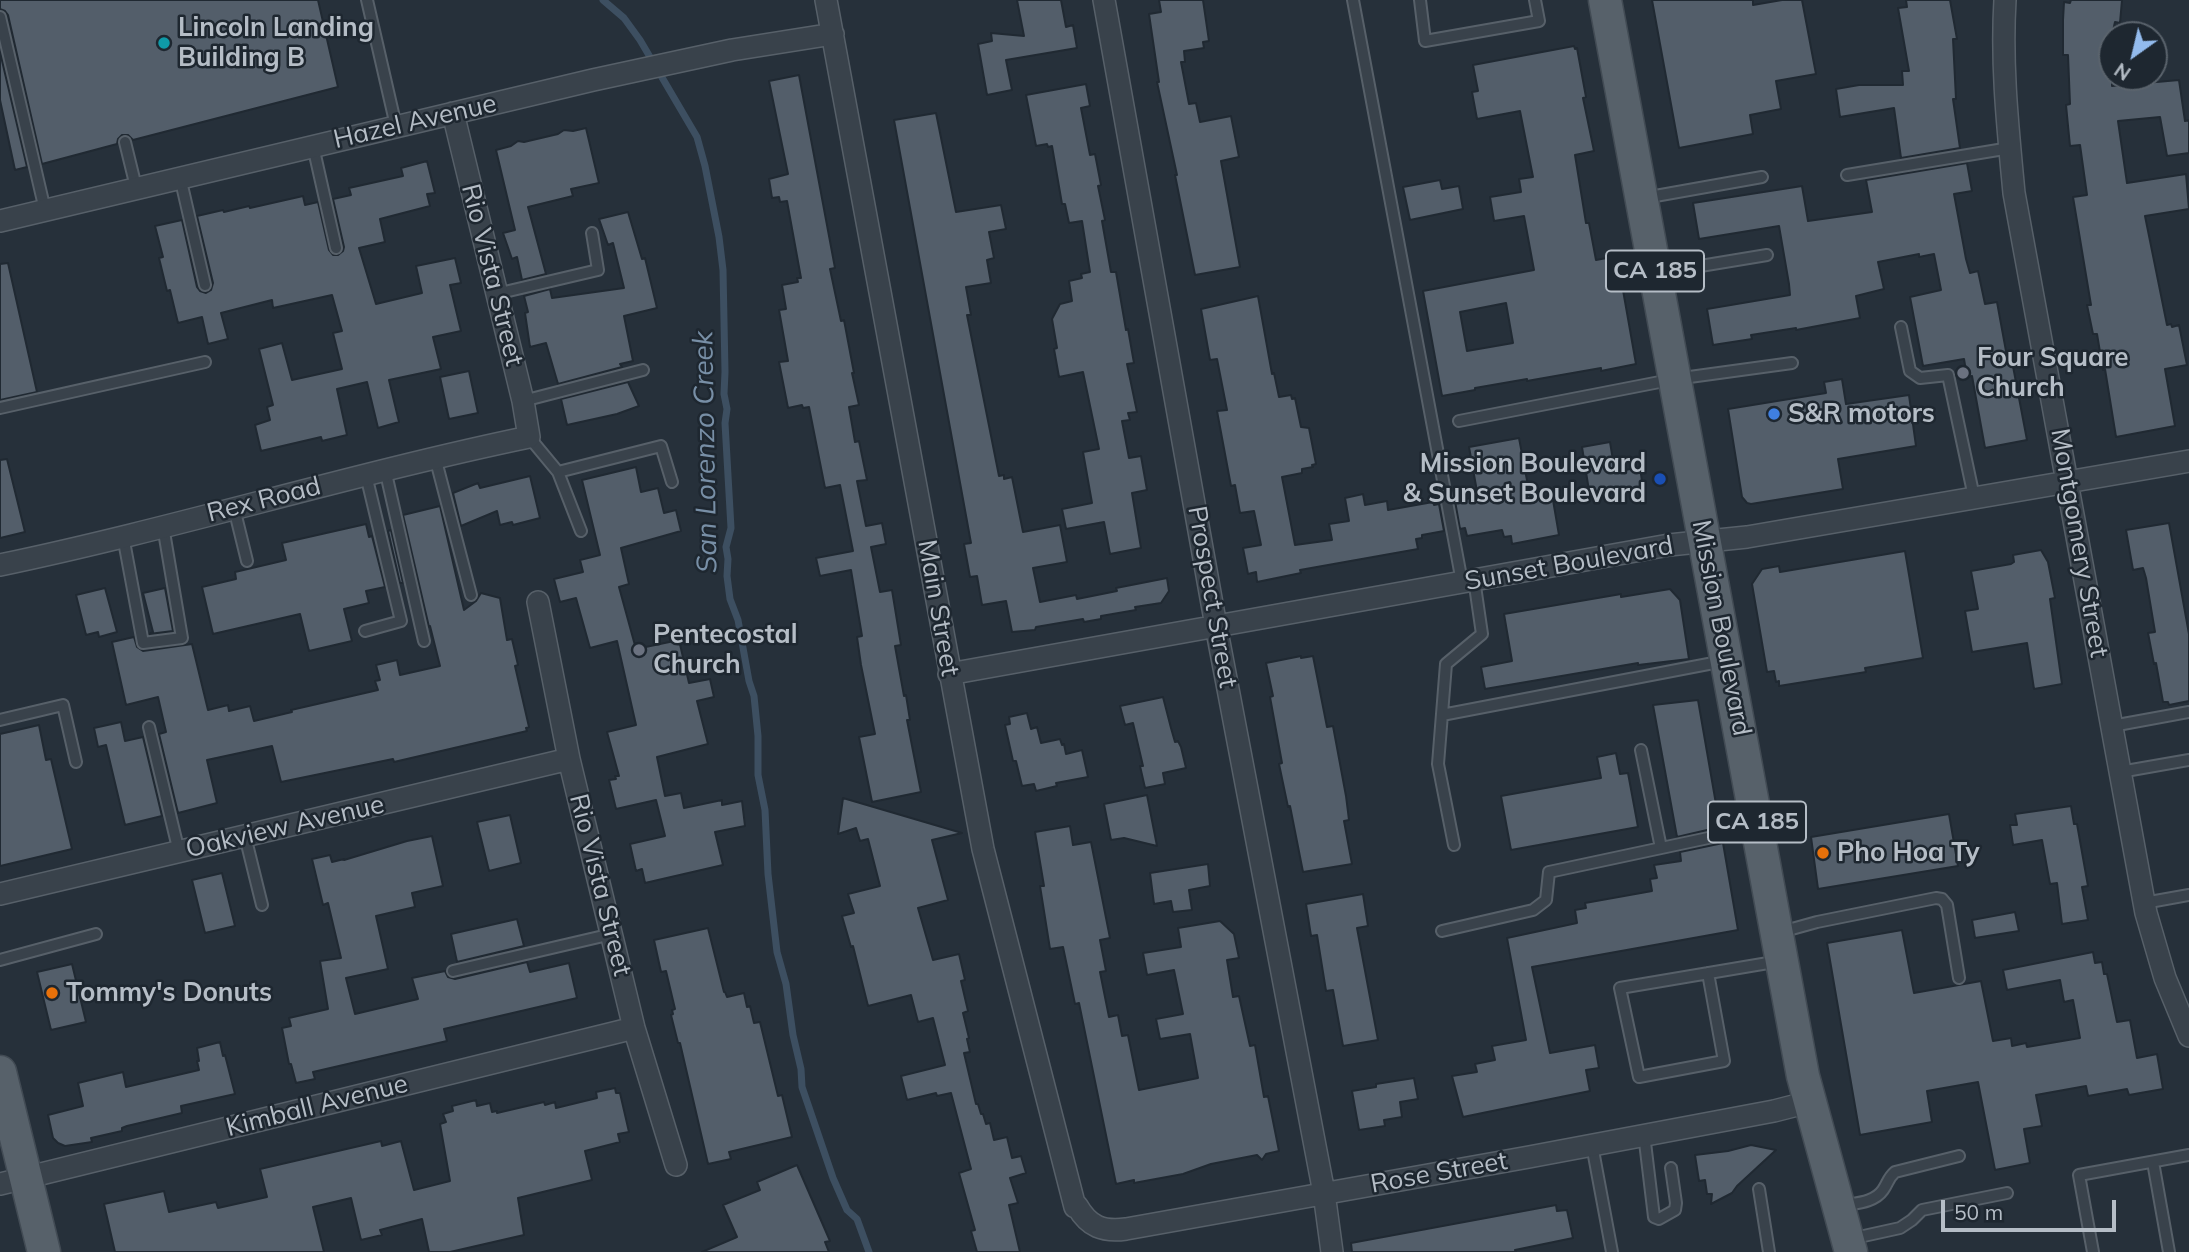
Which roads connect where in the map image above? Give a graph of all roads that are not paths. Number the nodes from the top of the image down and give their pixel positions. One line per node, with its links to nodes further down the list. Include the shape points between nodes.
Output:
1 (367, 0): 12 (lane)
2 (826, 0): 10 (street, Main Street)
3 (1104, 0): 55 (street, Prospect Street)
4 (1353, 0): 52 (lane)
5 (1420, 0): 6 (lane, via 1425,41 1539,21)
6 (1535, 0)
7 (1605, 0): 20 (main road, Mission Boulevard / CA 185)
8 (2005, 0): 15 (street, Montgomery Street)
9 (0, 17): 21 (lane)
10 (833, 34): 11 (street, Hazel Avenue, via 732,50); 59 (street, Main Street)
11 (453, 113): 12 (street, Hazel Avenue); 28 (street, Rio Vista Street)
12 (396, 126): 14 (street, Hazel Avenue)
13 (125, 142): 19 (lane)
14 (313, 146): 17 (street, Hazel Avenue); 24 (lane)
15 (2010, 148): 16 (lane); 43 (street, Montgomery Street, via 2014,193)
16 (1847, 175)
17 (180, 177): 19 (street, Hazel Avenue); 27 (lane)
18 (1762, 177): 20 (lane)
19 (136, 187): 21 (street, Hazel Avenue)
20 (1642, 198): 26 (main road, Mission Boulevard / CA 185)
21 (45, 210): 22 (street, Hazel Avenue)
22 (0, 221)
23 (592, 233): 28 (lane, via 598,270)
24 (336, 248)
25 (1767, 255): 26 (lane)
26 (1656, 273): 33 (main road, Mission Boulevard / CA 185)
27 (205, 285)
28 (496, 293): 34 (street, Rio Vista Street)
29 (1901, 327): 44 (lane, via 1910,371 1920,378 1948,375)
30 (205, 362): 35 (lane)
31 (1792, 363): 33 (lane)
32 (643, 370): 34 (lane)
33 (1675, 379): 36 (lane); 49 (main road, Mission Boulevard / CA 185)
34 (523, 401): 37 (street, Rio Vista Street)
35 (0, 408)
36 (1459, 421)
37 (529, 437): 38 (street, Rex Road); 41 (lane)
38 (435, 457): 40 (street, Rex Road); 53 (lane)
39 (2189, 461): 43 (street, Sunset Boulevard)
40 (376, 472): 45 (street, Rex Road); 56 (lane, via 401,621); 57 (lane)
41 (558, 472): 42 (lane, via 661,446); 47 (lane)
42 (672, 482)
43 (2068, 482): 44 (street, Sunset Boulevard); 63 (street, Montgomery Street)
44 (1974, 497): 49 (street, Sunset Boulevard)
45 (234, 508): 46 (street, Rex Road); 50 (lane)
46 (163, 526): 48 (street, Rex Road); 48 (lane, via 182,638 143,643)
47 (581, 531)
48 (122, 536): 51 (street, Rex Road)
49 (1705, 542): 52 (street, Sunset Boulevard); 58 (main road, Mission Boulevard / CA 185)
50 (247, 561)
51 (0, 565)
52 (1468, 581): 55 (street, Sunset Boulevard); 61 (lane, via 1482,634 1447,664)
53 (471, 595)
54 (538, 602): 66 (street, Rio Vista Street)
55 (1216, 626): 59 (street, Sunset Boulevard); 100 (street, Prospect Street)
56 (365, 631)
57 (424, 641)
58 (1727, 660): 61 (lane); 70 (main road, Mission Boulevard / CA 185)
59 (950, 674): 102 (street, Main Street, via 983,849)
60 (2189, 712): 63 (lane)
61 (1442, 715): 72 (lane, via 1438,764)
62 (0, 720): 68 (lane, via 63,705)
63 (2112, 726): 69 (street, Montgomery Street)
64 (149, 727): 74 (lane)
65 (1641, 750): 73 (lane)
66 (569, 759): 71 (street, Oakview Avenue); 81 (street, Rio Vista Street)
67 (2189, 760): 69 (lane)
68 (76, 762)
69 (2120, 772): 77 (street, Montgomery Street)
70 (1758, 827): 73 (lane); 82 (main road, Mission Boulevard / CA 185)
71 (245, 836): 74 (street, Oakview Avenue); 78 (lane)
72 (1454, 845)
73 (1661, 848): 79 (lane, via 1549,872 1546,900 1533,910)
74 (179, 852): 75 (street, Oakview Avenue)
75 (0, 894)
76 (2189, 895): 77 (lane)
77 (2144, 903): 88 (street, Montgomery Street, via 2165,978)
78 (262, 905)
79 (1442, 931)
80 (96, 934): 83 (lane)
81 (612, 934): 84 (lane); 87 (street, Rio Vista Street)
82 (1780, 947): 85 (lane); 86 (lane, via 1817,922 1942,899 1947,905); 90 (main road, Mission Boulevard / CA 185)
83 (0, 960)
84 (453, 971)
85 (1708, 973): 85 (lane, via 1620,988 1639,1077 1724,1060)
86 (1959, 978)
87 (634, 1028): 96 (street, Rio Vista Street); 98 (street, Kimball Avenue)
88 (2189, 1036)
89 (0, 1072): 98 (main road)
90 (1809, 1102): 91 (street, Rose Street); 103 (main road, Mission Boulevard / CA 185)
91 (1644, 1134): 92 (street, Rose Street); 97 (lane, via 1654,1217 1659,1219 1675,1210)
92 (1592, 1145): 100 (street, Rose Street); 107 (lane)
93 (2189, 1155): 95 (lane)
94 (1959, 1156): 103 (lane, via 1895,1172 1875,1199)
95 (2153, 1162): 109 (lane, via 2079,1175); 110 (lane)
96 (676, 1165)
97 (1671, 1168)
98 (13, 1181): 105 (main road)
99 (1759, 1189): 108 (lane)
100 (1324, 1193): 102 (street, Rose Street, via 1114,1230 1088,1222); 106 (street, Prospect Street)
101 (2007, 1193): 104 (lane, via 1922,1210 1900,1228)
102 (1077, 1206)
103 (1839, 1206): 104 (main road, Mission Boulevard / CA 185)
104 (1849, 1246)
105 (44, 1252)
106 (1332, 1252)
107 (1612, 1252)
108 (1769, 1252)
109 (2093, 1252)
110 (2169, 1252)

